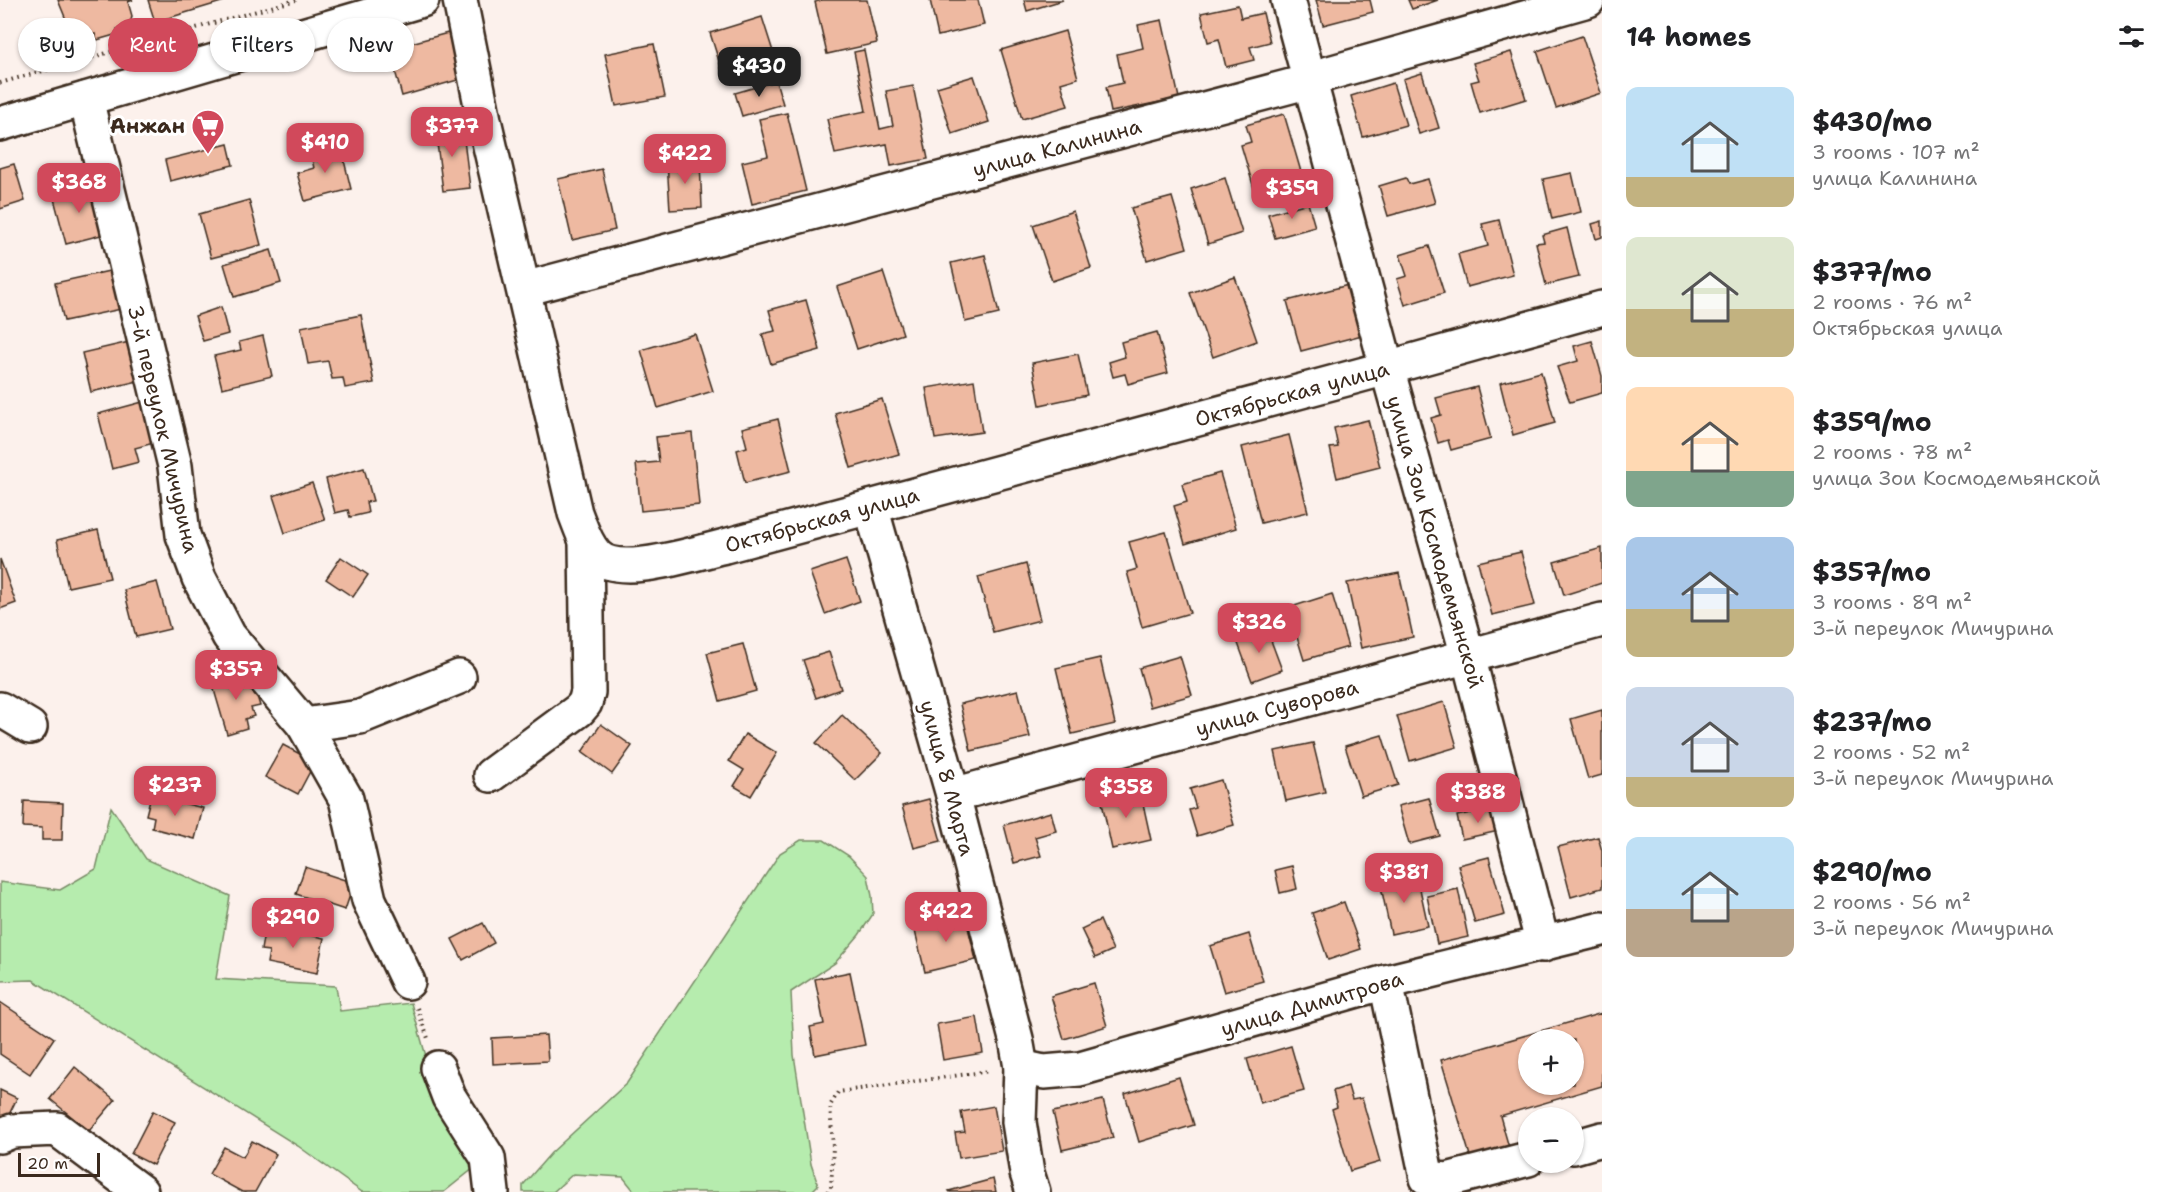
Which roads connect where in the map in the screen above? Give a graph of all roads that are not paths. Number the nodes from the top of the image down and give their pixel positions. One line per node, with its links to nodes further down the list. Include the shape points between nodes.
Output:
1 (460, 0): 8 (street, Октябрьская улица)
2 (1288, 0): 5 (street, улица Зои Космодемьянской)
3 (1588, 0): 5 (street, улица Калинина)
4 (413, 1): 6 (street)
5 (1310, 81): 8 (street, улица Калинина); 10 (street, улица Зои Космодемьянской)
6 (86, 99): 7 (street); 17 (street, 3-й переулок Мичурина, via 175,466 183,534 199,578 228,636)
7 (0, 123)
8 (524, 289): 12 (street, Октябрьская улица, via 575,513)
9 (1602, 308): 10 (street, Октябрьская улица)
10 (1387, 368): 11 (street, Октябрьская улица); 14 (street, улица Зои Космодемьянской)
11 (871, 507): 12 (street, Октябрьская улица, via 632,567 606,563); 20 (street, улица 8 Марта)
12 (586, 542): 19 (street, via 585,703)
13 (1602, 620): 14 (street, улица Суворова)
14 (1468, 656): 20 (street, улица Суворова); 22 (street, улица Зои Космодемьянской)
15 (459, 676): 17 (street, via 360,717)
16 (0, 709): 18 (street)
17 (304, 725): 23 (street, 3-й переулок Мичурина, via 346,799 369,900)
18 (30, 728)
19 (491, 775)
20 (953, 795): 25 (street, улица 8 Марта)
21 (1602, 929): 22 (street, улица Димитрова)
22 (1543, 945): 24 (street, улица Димитрова)
23 (408, 982)
24 (1386, 982): 25 (street, улица Димитрова, via 1080,1069 1044,1072); 30 (street, via 1427,1178 1447,1180)
25 (1021, 1066): 33 (street, улица 8 Марта, via 1019,1122)
26 (438, 1068): 32 (street, via 449,1097 488,1158)
27 (0, 1136): 31 (street, via 12,1131 57,1129)
28 (1602, 1139): 29 (street)
29 (1584, 1144)
30 (1518, 1162)
31 (141, 1192)
32 (492, 1192)
33 (1033, 1192)

